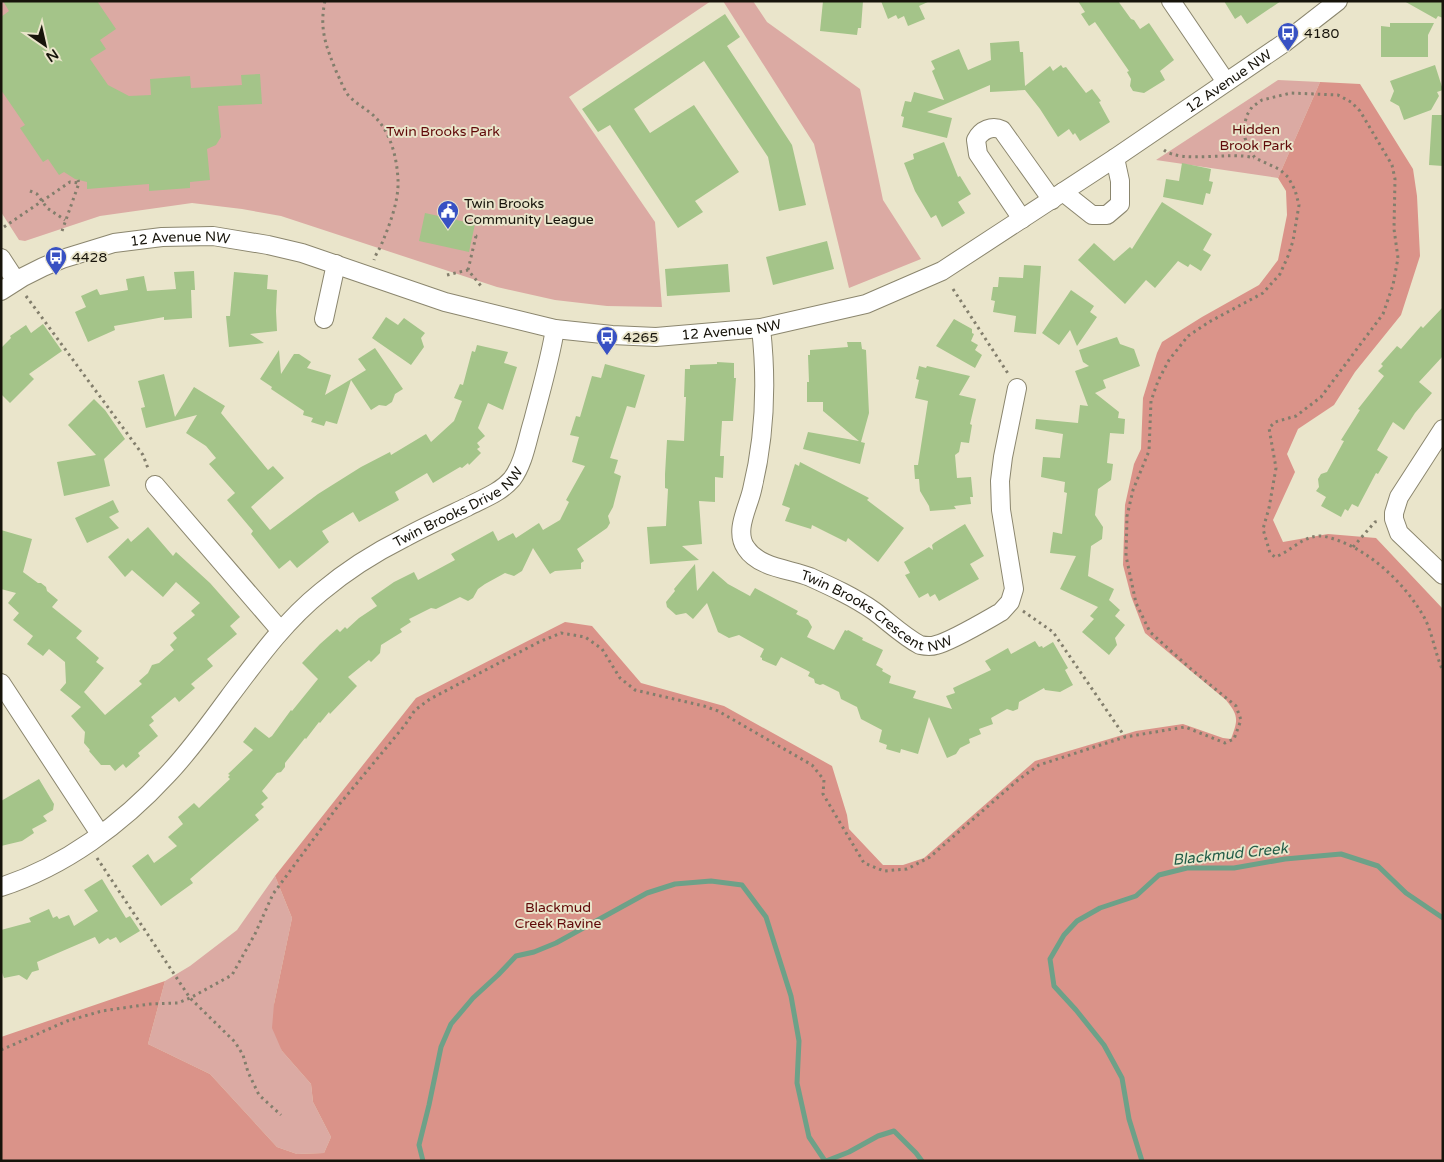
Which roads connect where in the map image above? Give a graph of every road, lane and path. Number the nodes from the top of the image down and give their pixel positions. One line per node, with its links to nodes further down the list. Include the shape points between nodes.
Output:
1 (325, 1): 17 (path, via 322,14 324,42 344,89 381,125 392,145 396,164 395,205)
2 (1171, 1): 4 (street)
3 (1338, 1): 4 (street, 12 Avenue NW)
4 (1226, 82): 6 (street, 12 Avenue NW)
5 (1164, 150): 7 (path, via 1169,154 1190,156)
6 (1115, 158): 9 (street, 12 Avenue NW); 9 (street, via 1120,204 1107,216 1092,215)
7 (1255, 158): 32 (path, via 1245,138 1244,126 1252,107 1262,100 1291,93 1338,95 1351,102 1364,116 1393,172 1398,258 1386,308 1316,402 1296,416 1275,422 1269,428 1276,468 1263,529 1272,556 1279,556 1302,541 1320,536); 38 (path, via 1279,168 1295,190 1299,205 1288,256 1280,274 1263,293 1188,336 1168,360 1151,401 1149,451 1133,490 1127,516 1126,556 1136,603 1150,632 1236,706 1241,720 1234,739 1225,743 1185,727)
8 (30, 191): 10 (path, via 37,194)
9 (1057, 196): 11 (street, 12 Avenue NW); 11 (street, via 1002,130 992,128 982,132 976,140 978,154)
10 (42, 202): 12 (path); 12 (path, via 70,182 78,181); 13 (path)
11 (1022, 219): 26 (street, 12 Avenue NW, via 942,271 866,304)
12 (65, 220): 14 (path)
13 (4, 227)
14 (62, 231)
15 (473, 236): 19 (path, via 476,236)
16 (1, 258): 22 (street)
17 (374, 260)
18 (336, 264): 22 (street, 12 Avenue NW, via 268,245 212,236 135,239 89,250 43,267); 25 (street); 27 (street, 12 Avenue NW, via 445,302)
19 (468, 270): 20 (path); 21 (path)
20 (448, 275)
21 (481, 286)
22 (21, 288): 24 (street, 12 Avenue NW); 30 (path, via 143,455)
23 (953, 289): 28 (path)
24 (1, 291)
25 (324, 319)
26 (761, 328): 27 (street, 12 Avenue NW, via 656,337); 34 (street, Twin Brooks Crescent NW, via 764,423 741,531 746,549 762,561 802,574 849,596 911,640 928,646 937,645 994,616)
27 (555, 329): 35 (street, Twin Brooks Drive NW, via 552,351 522,458 513,478 497,492 357,564 318,593)
28 (1017, 388): 34 (street, via 1000,481 1001,510 1014,580)
29 (1443, 429): 31 (street, via 1399,497)
30 (155, 485): 35 (street)
31 (1394, 519): 32 (path, via 1376,522); 33 (street, via 1399,533)
32 (1353, 547): 36 (path, via 1381,565 1410,597 1427,624)
33 (1443, 576)
34 (1010, 602): 38 (path, via 1053,632)
35 (280, 630): 39 (street, Twin Brooks Drive NW, via 169,774 148,796)
36 (1443, 671)
37 (1, 683): 39 (street)
38 (1125, 737): 42 (path, via 1039,765 930,857 907,869 884,871 864,863 823,794 824,780 812,765 711,708 635,690 620,678 602,649 585,637 561,633 430,698 415,710 273,894 232,975)
39 (100, 834): 41 (street, Twin Brooks Drive NW, via 41,871)
40 (95, 855): 42 (path)
41 (1, 887)
42 (190, 998): 43 (path, via 178,1003 102,1011 67,1020); 44 (path, via 236,1042 259,1095)
43 (1, 1050)
44 (281, 1115)

